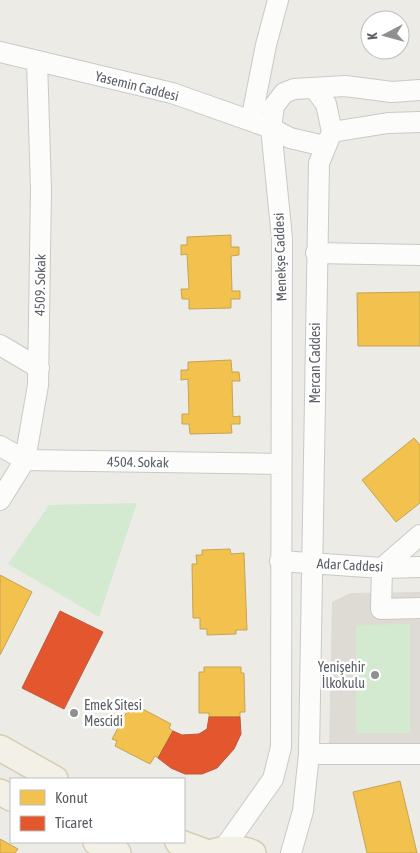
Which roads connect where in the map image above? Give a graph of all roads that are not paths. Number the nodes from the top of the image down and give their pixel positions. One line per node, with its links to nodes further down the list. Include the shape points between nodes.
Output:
1 (278, 0): 6 (street)
2 (0, 52): 3 (street, Yasemin Caddesi)
3 (37, 61): 6 (street, Yasemin Caddesi, via 172,93); 13 (street, 4509. Sokak, via 41,190)
4 (314, 88): 5 (street, Menekşe Caddesi, via 344,86 392,92); 8 (street, Menekşe Caddesi, via 284,93 274,106); 9 (street, Mercan Caddesi, via 326,104)
5 (420, 90)
6 (251, 121): 8 (street, Yasemin Caddesi)
7 (420, 122): 9 (street, via 388,123)
8 (271, 128): 9 (street, Yasemin Caddesi, via 290,138); 16 (street, Menekşe Caddesi, via 282,238)
9 (325, 147): 10 (street, Mercan Caddesi)
10 (316, 253): 11 (street); 20 (street, Mercan Caddesi)
11 (420, 255)
12 (0, 346): 13 (street)
13 (39, 368): 15 (street, 4509. Sokak)
14 (0, 446): 15 (street, 4504. Sokak)
15 (25, 460): 16 (street, 4504. Sokak); 17 (street, 4509. Sokak)
16 (280, 464): 19 (street, Menekşe Caddesi)
17 (0, 500)
18 (420, 536): 22 (street)
19 (280, 561): 20 (street, Adar Caddesi); 30 (street, Menekşe Caddesi, via 281,747 273,779)
20 (314, 563): 22 (street, Adar Caddesi); 25 (street, Mercan Caddesi)
21 (420, 567): 22 (street, Adar Caddesi)
22 (382, 568): 23 (street, via 381,609)
23 (420, 608)
24 (0, 748): 27 (main road)
25 (309, 754): 26 (street); 33 (street, Mercan Caddesi, via 303,811)
26 (420, 754)
27 (53, 778)
28 (98, 843): 31 (main road)
29 (182, 843): 30 (main road)
30 (214, 851): 32 (main road, via 238,848)
31 (118, 853)
32 (253, 853)
33 (291, 853)

